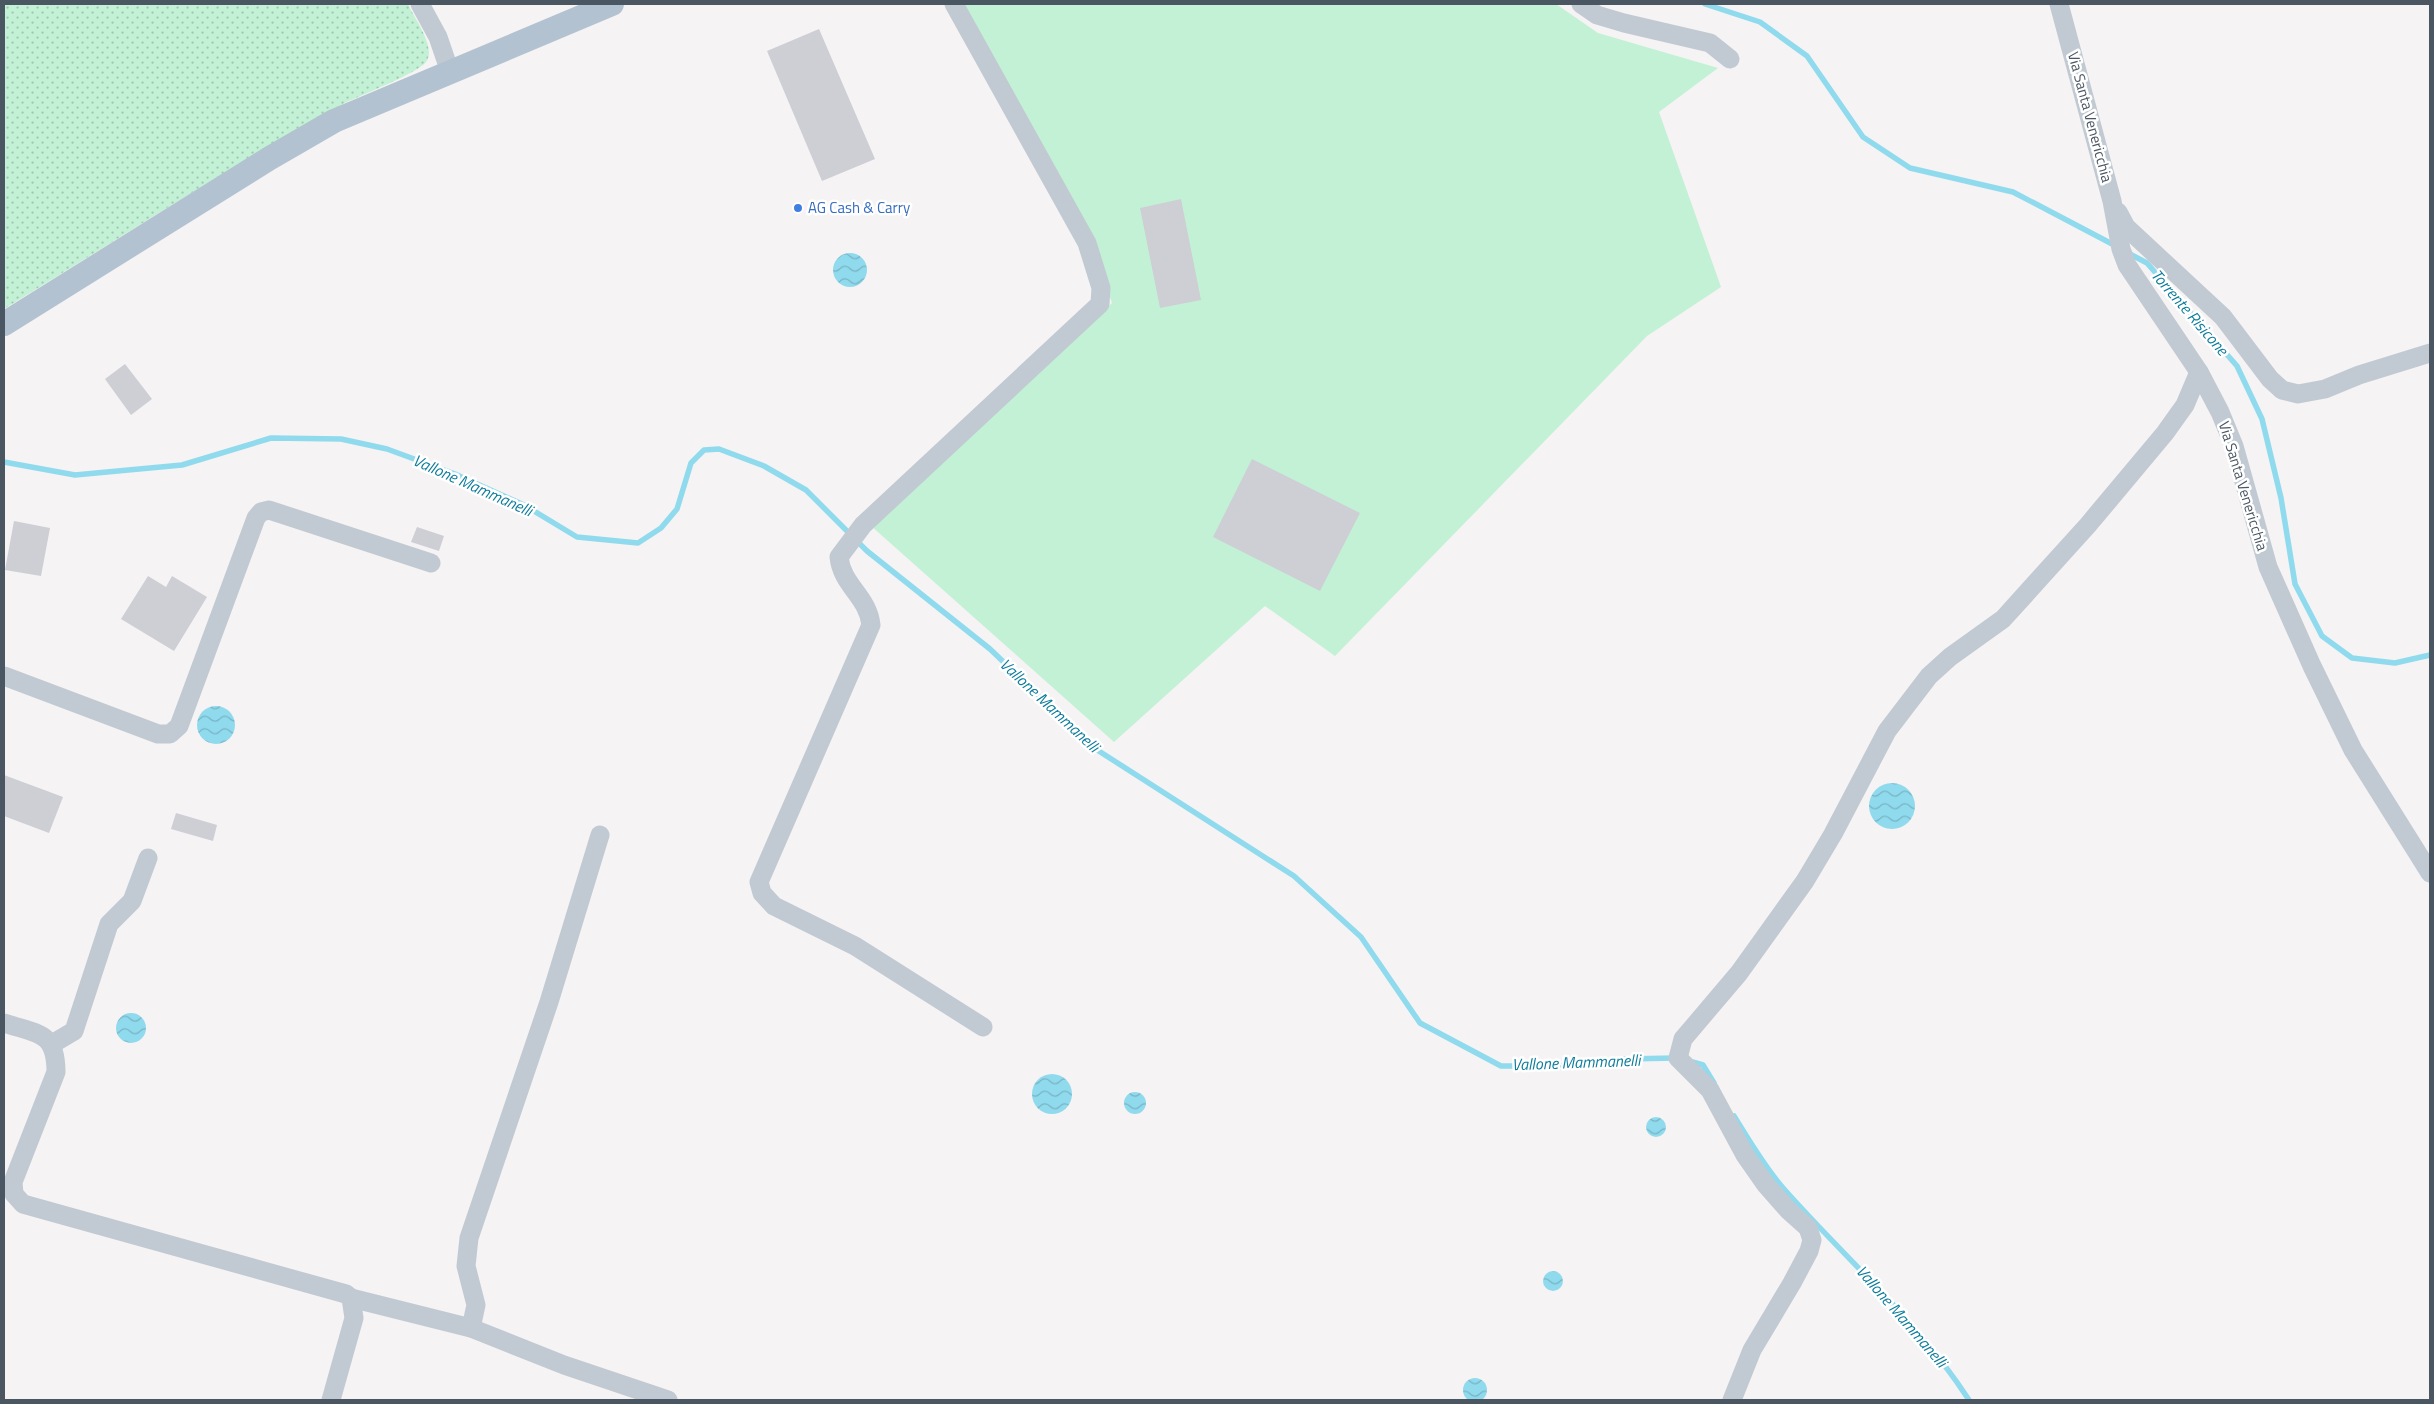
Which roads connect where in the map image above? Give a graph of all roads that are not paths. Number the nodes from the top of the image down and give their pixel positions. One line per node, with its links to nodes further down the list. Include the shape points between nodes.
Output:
1 (420, 4): 7 (street, via 438,38)
2 (612, 4): 7 (main road)
3 (954, 4): 18 (street, via 1087,243 1101,288 1100,304 863,525 839,557 840,570 869,610 871,625 758,882 762,893 774,906 855,946)
4 (1581, 4): 6 (street, via 1597,14 1624,23 1710,44)
5 (2059, 4): 8 (street, Via Santa Venericchia)
6 (1730, 59)
7 (450, 72): 9 (main road, via 334,121)
8 (2112, 201): 10 (street, via 2126,227 2223,317 2282,390 2298,394 2325,389 2358,375); 11 (street, Via Santa Venericchia, via 2127,265)
9 (4, 324)
10 (2430, 353)
11 (2199, 372): 16 (street, Via Santa Venericchia, via 2234,446 2268,567 2312,666 2353,750); 24 (street, via 2185,405 2165,433 2032,589 2002,619 1930,676 1887,731 1805,881 1739,973 1683,1039 1678,1058 1710,1090 1746,1155 1778,1198 1808,1228 1812,1240 1792,1283 1752,1350)
12 (431, 563): 13 (street, via 269,510 261,512 256,518 179,726 170,734 158,734)
13 (4, 676)
14 (600, 834): 21 (street, via 549,1002 470,1238 466,1266 476,1305)
15 (148, 858): 19 (street, via 132,901 109,924 74,1032)
16 (2430, 873)
17 (4, 1023): 19 (street, via 40,1035)
18 (983, 1027)
19 (52, 1044): 20 (street, via 56,1072 13,1182 14,1194 23,1204 335,1290)
20 (351, 1298): 21 (street); 22 (street, via 354,1318)
21 (471, 1328): 23 (street, via 564,1365)
22 (331, 1400)
23 (668, 1400)
24 (1732, 1400)

